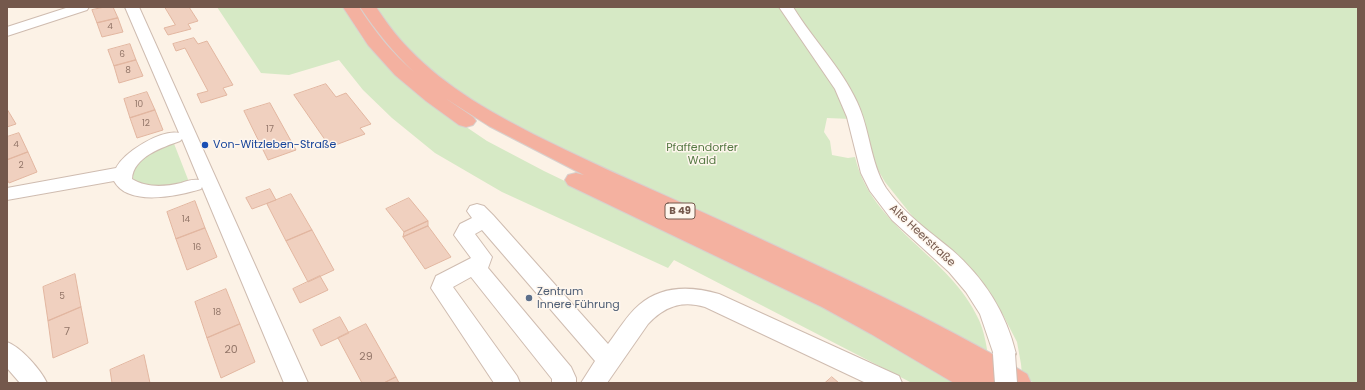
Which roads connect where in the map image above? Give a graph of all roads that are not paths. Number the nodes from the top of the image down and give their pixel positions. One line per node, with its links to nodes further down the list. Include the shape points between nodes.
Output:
1 (82, 7): 6 (street)
2 (132, 7): 16 (street)
3 (351, 7): 21 (highway, B 49, via 373,41 396,67 441,104 472,125 572,179 817,294 921,349)
4 (368, 7): 23 (highway, B 49, via 394,43 412,61 456,96 493,120 584,168 872,302)
5 (786, 7): 22 (street, Alte Heerstraße, bridge, via 842,88 855,116 868,170 878,190 897,215 961,271 975,288 996,325 1004,354)
6 (7, 32)
7 (174, 137): 8 (street, via 143,151 129,162)
8 (123, 177): 9 (street, via 133,188 154,192 172,191); 10 (street); 11 (street)
9 (194, 185)
10 (7, 194)
11 (7, 202)
12 (475, 267): 14 (street, via 482,257 464,233 482,216); 17 (street, via 448,279 442,285 443,291); 18 (street, via 562,374)
13 (7, 352): 15 (street)
14 (609, 361): 19 (street); 20 (street, via 648,310 668,299 688,294 712,300)
15 (35, 383)
16 (296, 383)
17 (508, 383)
18 (564, 383)
19 (593, 383)
20 (890, 383)
21 (978, 383)
22 (1006, 383)
23 (1017, 383)

